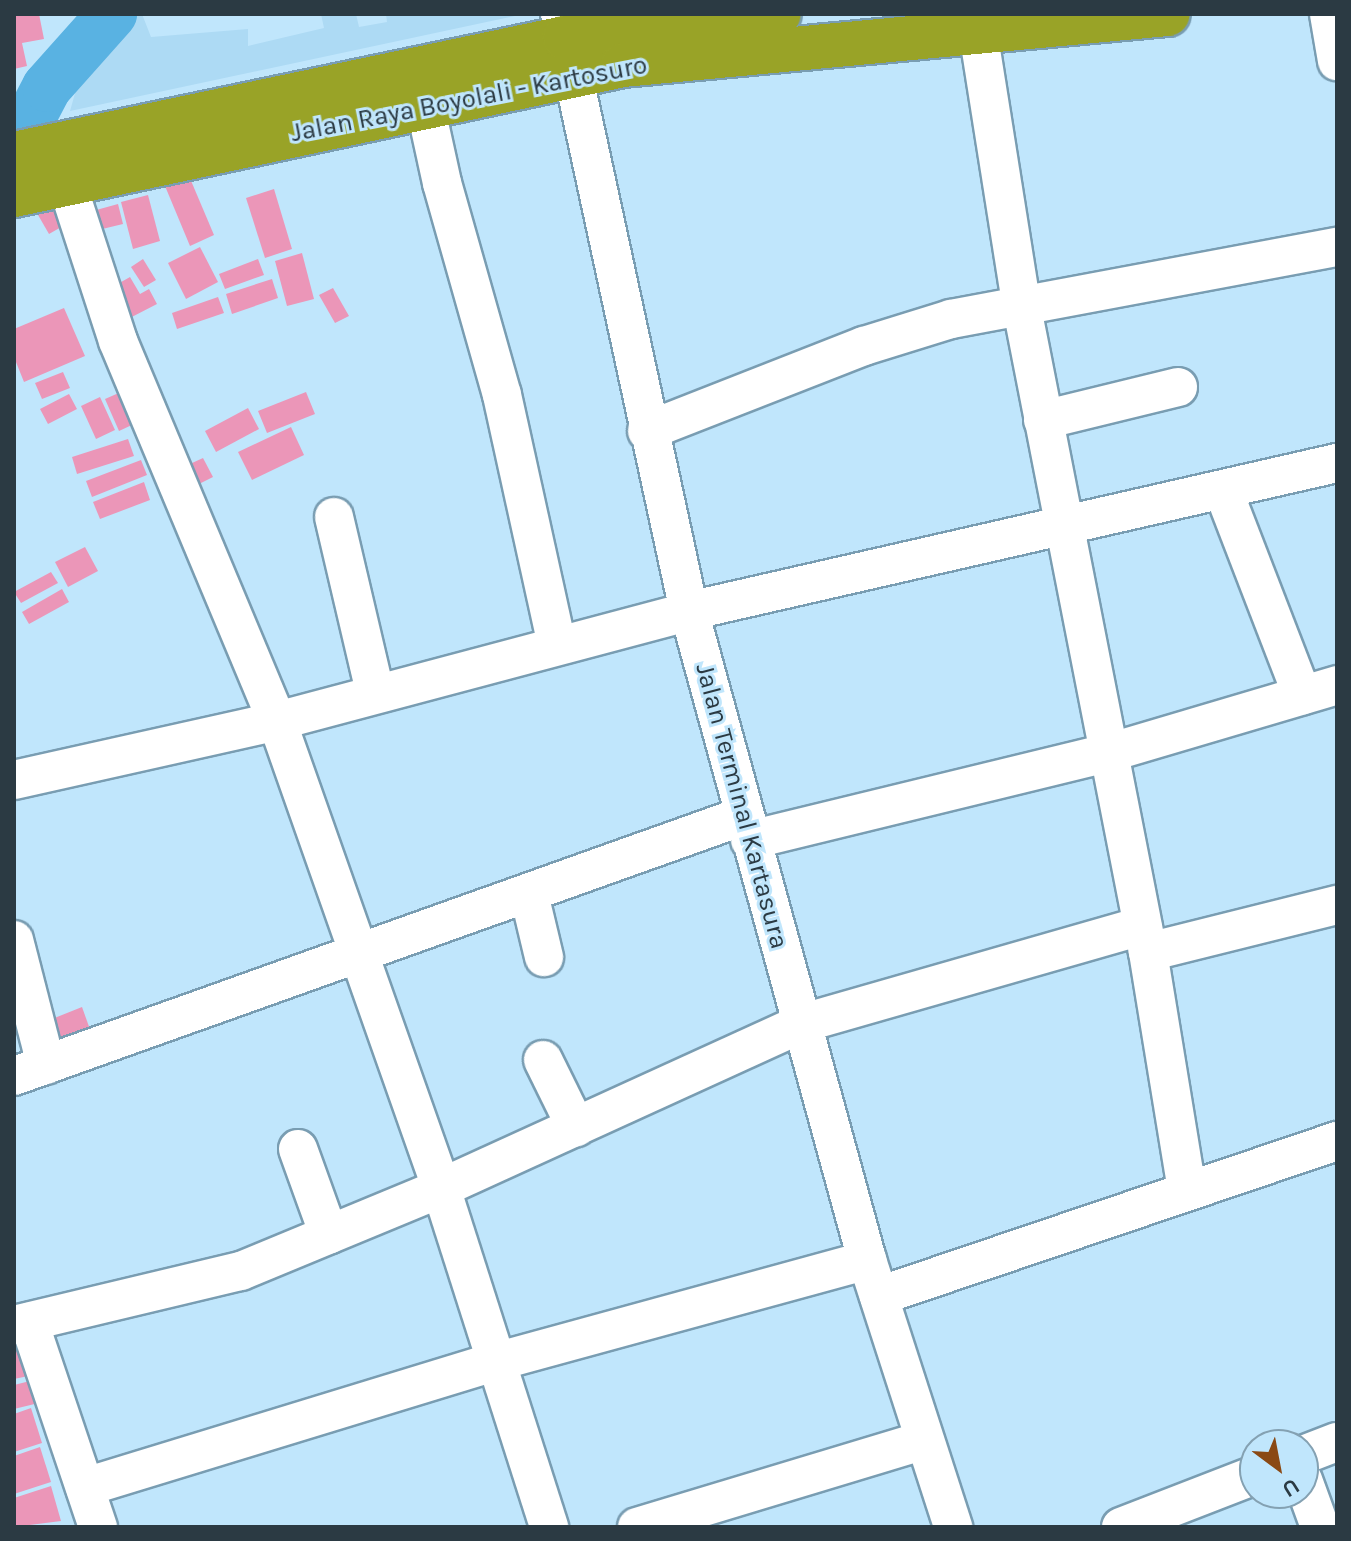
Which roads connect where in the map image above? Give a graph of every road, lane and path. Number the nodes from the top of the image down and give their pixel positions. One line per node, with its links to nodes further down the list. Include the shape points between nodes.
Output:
1 (779, 14): 5 (highway, Jalan Raya Boyolali - Kartosuro)
2 (1168, 14): 4 (highway, Jalan Raya Boyolali - Kartosuro)
3 (1329, 14): 6 (street)
4 (978, 31): 5 (highway, Jalan Raya Boyolali - Kartosuro); 11 (street)
5 (567, 42): 7 (highway, Jalan Raya Boyolali - Kartosuro); 8 (highway, Jalan Raya Boyolali - Kartosuro); 14 (street, Jalan Terminal Kartasura)
6 (1337, 61)
7 (425, 105): 8 (highway, Jalan Raya Boyolali - Kartosuro); 20 (street, via 502,395)
8 (63, 164): 9 (highway, Jalan Raya Boyolali - Kartosuro); 23 (street, via 118,341)
9 (17, 181)
10 (1337, 247): 11 (street)
11 (1022, 308): 13 (street); 14 (street, via 951,319 885,339)
12 (1178, 387): 13 (street)
13 (1043, 420): 18 (street)
14 (647, 431): 19 (street, Jalan Terminal Kartasura)
15 (1337, 463): 16 (street)
16 (1223, 490): 18 (street); 21 (street)
17 (334, 517): 22 (street)
18 (1063, 528): 19 (street); 24 (street)
19 (689, 611): 20 (street); 26 (street, Jalan Terminal Kartasura)
20 (557, 645): 22 (street)
21 (1319, 690): 24 (street)
22 (375, 692): 23 (street)
23 (277, 721): 25 (street); 31 (street)
24 (1108, 753): 26 (street); 29 (street)
25 (14, 780)
26 (746, 828): 27 (street); 33 (street, Jalan Terminal Kartasura)
27 (529, 894): 31 (street); 32 (street)
28 (1337, 905): 29 (street)
29 (1145, 939): 33 (street); 40 (street)
30 (14, 940): 35 (street)
31 (359, 956): 35 (street); 39 (street)
32 (544, 957)
33 (803, 1023): 36 (street); 42 (street, Jalan Terminal Kartasura)
34 (543, 1060): 36 (street)
35 (30, 1070)
36 (576, 1127): 39 (street)
37 (1337, 1141): 40 (street)
38 (298, 1149): 41 (street)
39 (441, 1188): 41 (street); 45 (street)
40 (1187, 1191): 43 (street)
41 (329, 1235): 44 (street, via 217,1279)
42 (867, 1260): 43 (street, Jalan Terminal Kartasura); 45 (street)
43 (879, 1296): 46 (street, Jalan Terminal Kartasura)
44 (22, 1323): 48 (street)
45 (495, 1362): 48 (street); 50 (street)
46 (921, 1441): 51 (street); 52 (street, Jalan Terminal Kartasura)
47 (1239, 1481): 53 (street)
48 (85, 1487): 49 (street)
49 (98, 1527)
50 (549, 1527)
51 (637, 1527)
52 (953, 1527)
53 (1121, 1527)

